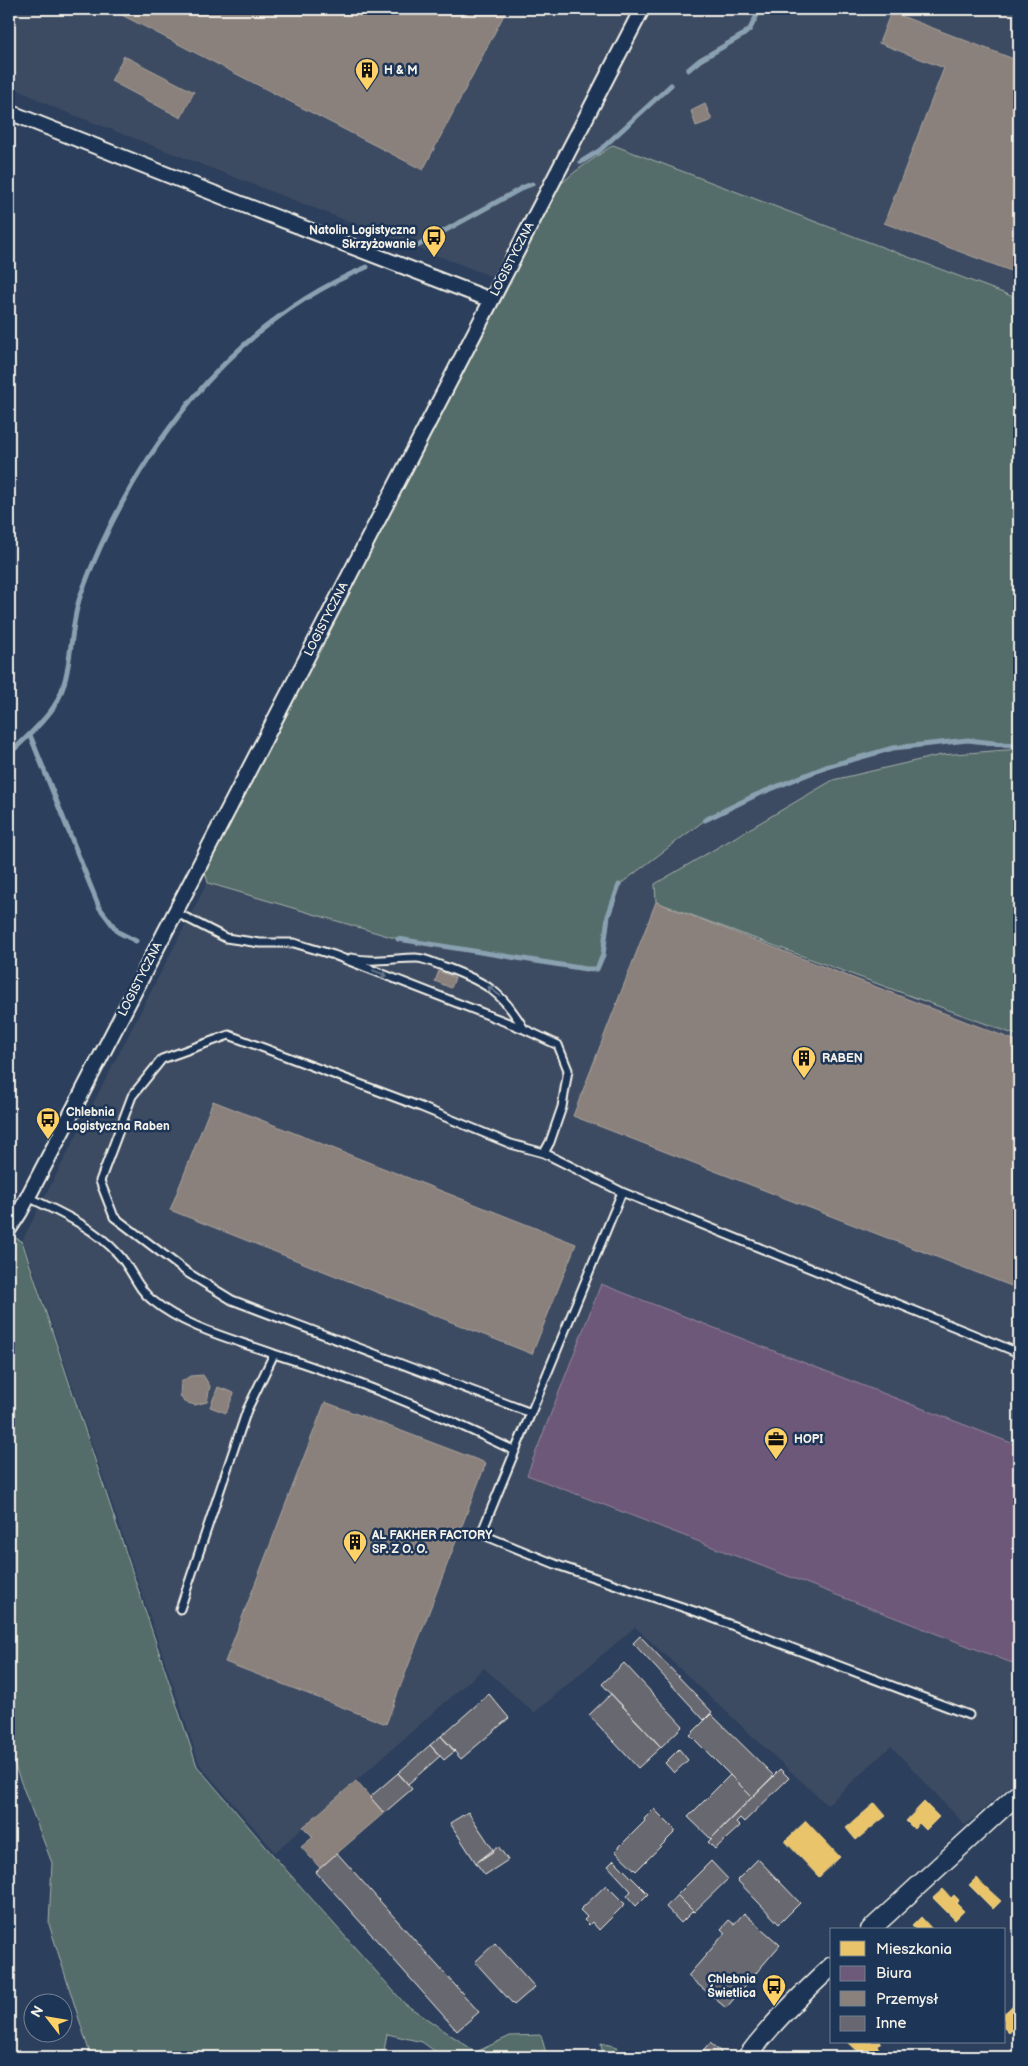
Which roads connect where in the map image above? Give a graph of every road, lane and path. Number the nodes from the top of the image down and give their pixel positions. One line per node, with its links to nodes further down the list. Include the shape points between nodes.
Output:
1 (642, 9): 3 (street, LOGISTYCZNA)
2 (9, 112): 3 (street)
3 (492, 300): 4 (street, LOGISTYCZNA)
4 (175, 912): 5 (lane, via 226,938 294,943); 9 (street, LOGISTYCZNA)
5 (334, 955): 6 (lane, one-way to 6); 6 (lane, one-way to 5, via 514,1010 496,991 475,979 418,958 357,960)
6 (524, 1028): 7 (lane, via 558,1046 568,1070 562,1107)
7 (544, 1153): 8 (lane); 13 (lane, via 511,1144 230,1035 162,1059 132,1096 100,1181 114,1217 188,1273 232,1300)
8 (622, 1192): 11 (lane); 13 (lane)
9 (28, 1196): 10 (street, LOGISTYCZNA); 12 (lane, via 99,1236 119,1254 149,1299 169,1312 207,1330)
10 (9, 1228)
11 (1019, 1353)
12 (274, 1354): 14 (lane, via 379,1390); 15 (lane, via 247,1410)
13 (531, 1413): 14 (lane)
14 (515, 1450): 16 (lane, via 481,1534 560,1566 697,1612)
15 (180, 1609)
16 (969, 1715)
17 (1019, 1794): 18 (street)
18 (872, 1928)
19 (830, 1968): 20 (street, via 792,2004)
20 (747, 2057)

